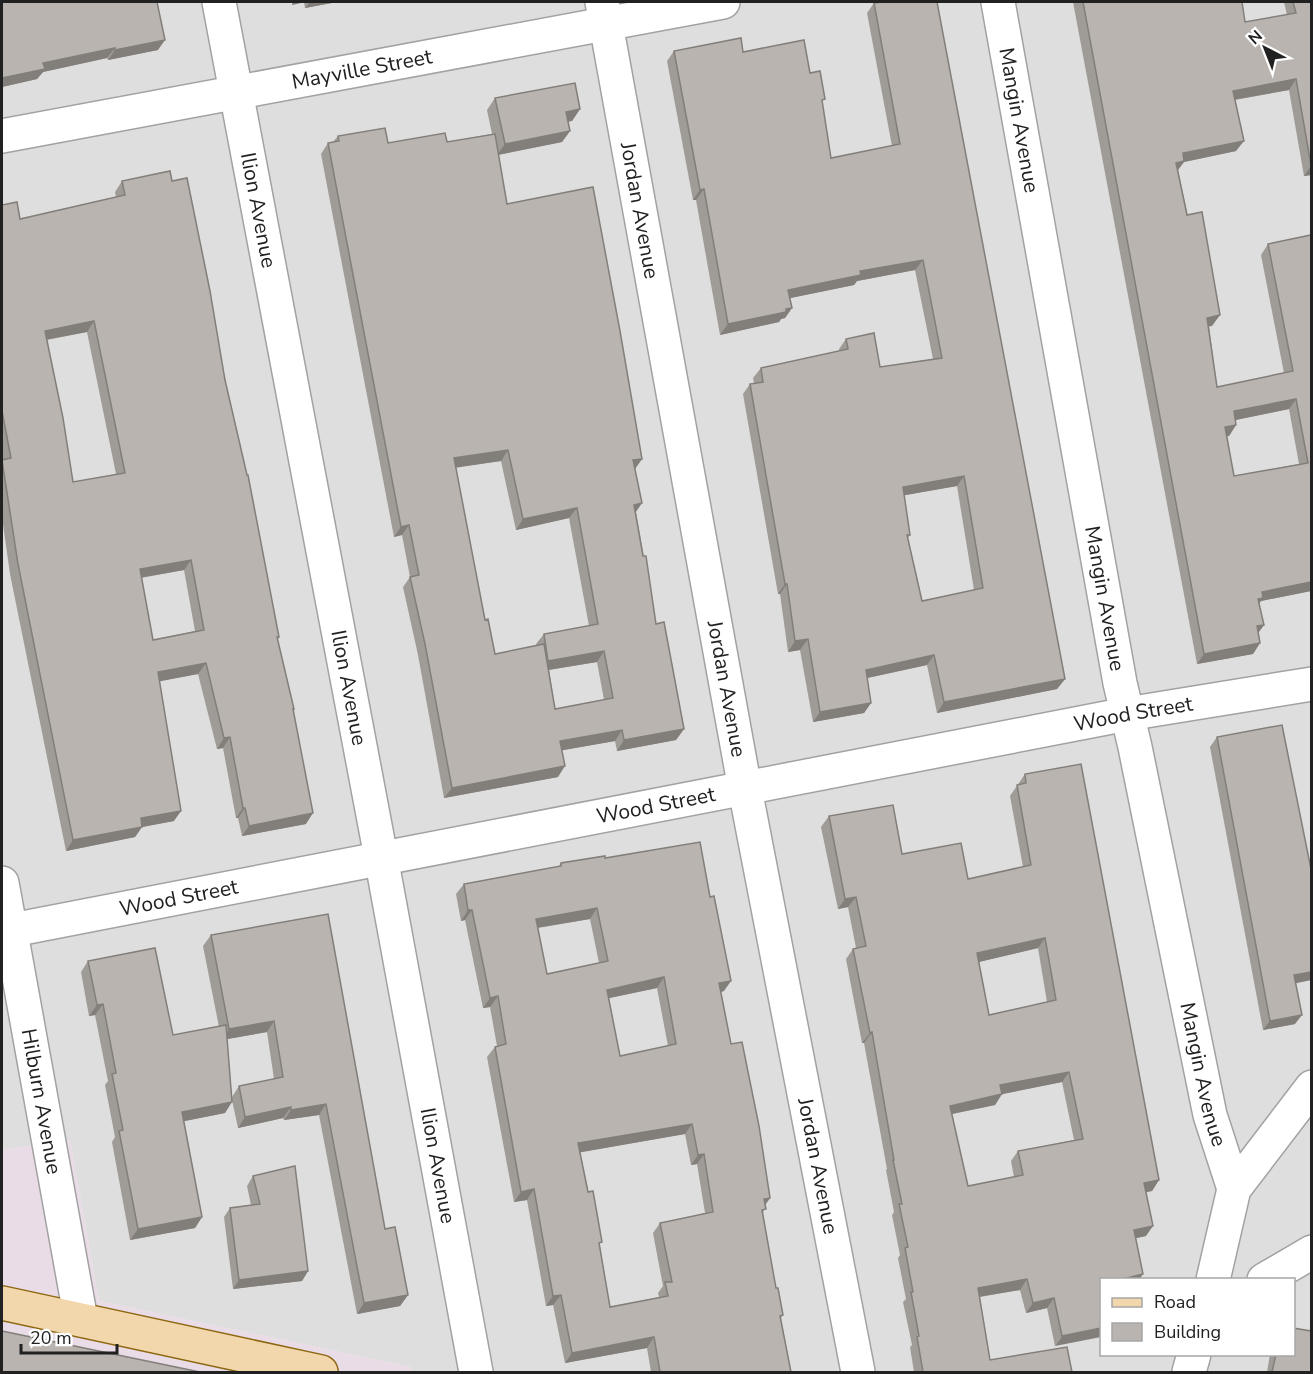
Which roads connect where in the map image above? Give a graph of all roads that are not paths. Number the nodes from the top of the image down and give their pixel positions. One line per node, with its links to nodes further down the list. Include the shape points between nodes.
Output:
1 (219, 2): 5 (street, Ilion Avenue)
2 (723, 2): 4 (street, Mayville Street)
3 (998, 2): 8 (street, Mangin Avenue)
4 (604, 13): 5 (street, Mayville Street); 9 (street, Jordan Avenue)
5 (236, 92): 6 (street, Mayville Street); 10 (street, Ilion Avenue)
6 (2, 136)
7 (1311, 684): 8 (street, Wood Street)
8 (1126, 714): 9 (street, Wood Street); 14 (street, Mangin Avenue, via 1210,1115)
9 (744, 789): 10 (street, Wood Street); 23 (street, Jordan Avenue)
10 (381, 857): 12 (street, Wood Street); 22 (street, Ilion Avenue)
11 (2, 883): 12 (street, Hilburn Avenue)
12 (6, 931): 19 (street, Hilburn Avenue)
13 (1311, 1087): 14 (street)
14 (1234, 1190): 16 (street)
15 (1311, 1252): 17 (street)
16 (1213, 1278)
17 (1267, 1278)
18 (2, 1303): 19 (main road)
19 (81, 1320): 21 (main road)
20 (1193, 1356): 24 (street)
21 (321, 1372)
22 (476, 1372)
23 (858, 1372)
24 (1189, 1372)

